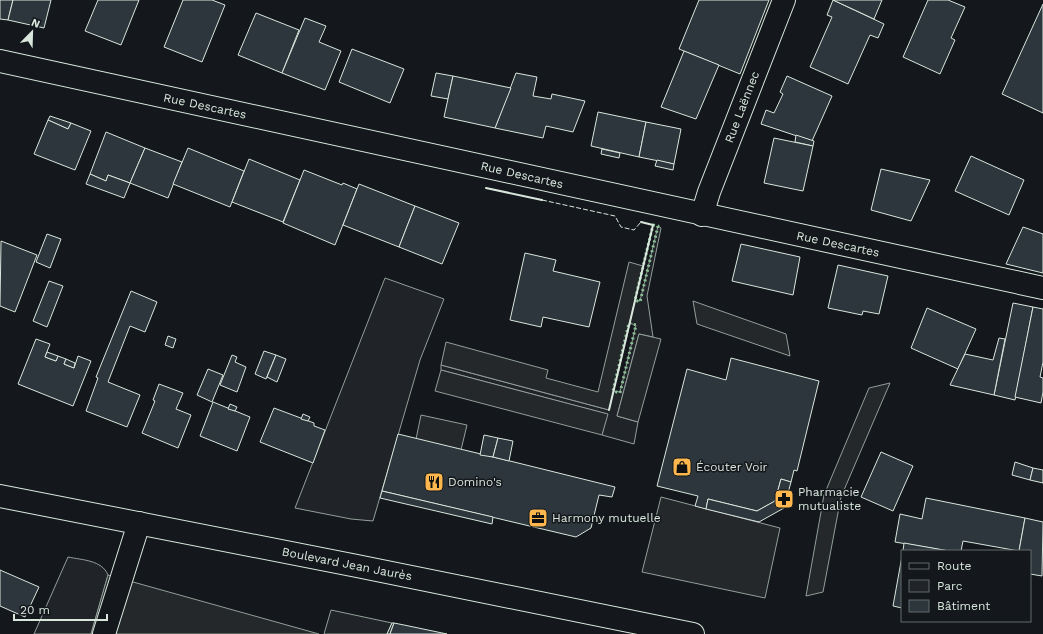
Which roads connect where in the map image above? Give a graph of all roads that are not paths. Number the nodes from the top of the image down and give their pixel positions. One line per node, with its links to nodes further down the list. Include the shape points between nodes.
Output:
1 (784, 0): 3 (street, Rue Laënnec)
2 (0, 62): 3 (street, Rue Descartes)
3 (702, 215): 4 (street, Rue Descartes)
4 (1043, 288)
5 (0, 496): 6 (street, Boulevard Jean Jaurès)
6 (139, 523): 7 (street); 8 (street, Boulevard Jean Jaurès)
7 (104, 634)
8 (693, 634)

